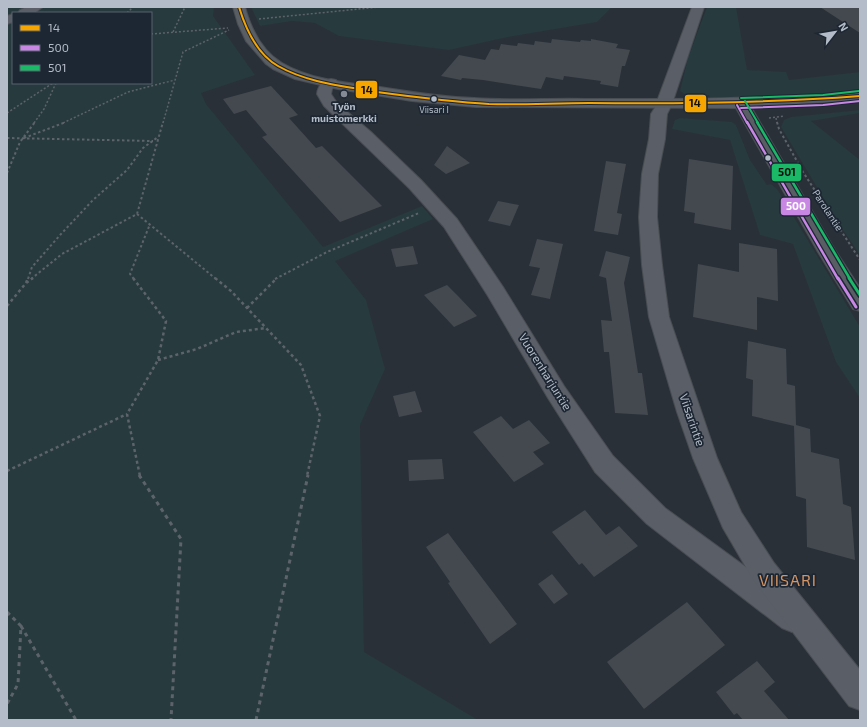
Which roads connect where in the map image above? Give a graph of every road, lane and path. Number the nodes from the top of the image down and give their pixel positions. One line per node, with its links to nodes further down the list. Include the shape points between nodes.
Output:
1 (37, 7): 6 (street)
2 (185, 7): 8 (path)
3 (239, 7): 7 (main road)
4 (379, 7): 7 (path, via 260,19)
5 (698, 7): 16 (street)
6 (26, 12)
7 (245, 26): 11 (main road, via 267,58 277,66 301,76)
8 (172, 32): 9 (path); 10 (path, via 229,29 183,52)
9 (152, 34)
10 (175, 80): 19 (path); 21 (path, via 128,92 66,122)
11 (331, 83): 16 (main road, via 415,97 477,103); 24 (street, Vuorenharjuntie, via 325,88 324,94 332,106 371,141)
12 (52, 84): 17 (path)
13 (56, 84): 21 (path, via 44,109)
14 (860, 96): 15 (main road)
15 (741, 103): 16 (main road); 29 (main road, Parolantie)
16 (664, 104): 38 (street, Viisarintie, via 659,114 650,174 648,217 659,317 705,458 732,520 764,572)
17 (7, 114)
18 (776, 118): 27 (path, Parolantie, via 779,129 803,172)
19 (159, 137): 22 (path); 25 (path)
20 (7, 138): 21 (path)
21 (24, 138): 22 (path); 23 (path)
22 (154, 141): 28 (path, via 143,148 127,170 93,200 61,234 32,267)
23 (7, 173)
24 (435, 206): 31 (path, via 327,252 274,278); 38 (street, Vuorenharjuntie, via 451,223 604,464 656,516)
25 (137, 214): 26 (path); 28 (path, via 62,254)
26 (150, 224): 31 (path, via 231,290); 33 (path, via 130,274 166,321)
27 (860, 260)
28 (26, 283): 30 (path)
29 (860, 304)
30 (7, 306)
31 (247, 308): 32 (path)
32 (266, 328): 33 (path, via 236,332 197,349); 43 (path, via 301,365 320,416)
33 (158, 360): 34 (path)
34 (127, 414): 35 (path); 42 (path, via 138,474 181,539)
35 (7, 471)
36 (7, 612): 37 (path)
37 (21, 626): 40 (path, via 18,684); 41 (path)
38 (807, 629): 39 (street, Viisarintie)
39 (860, 696)
40 (7, 704)
41 (76, 720)
42 (171, 720)
43 (256, 720)

